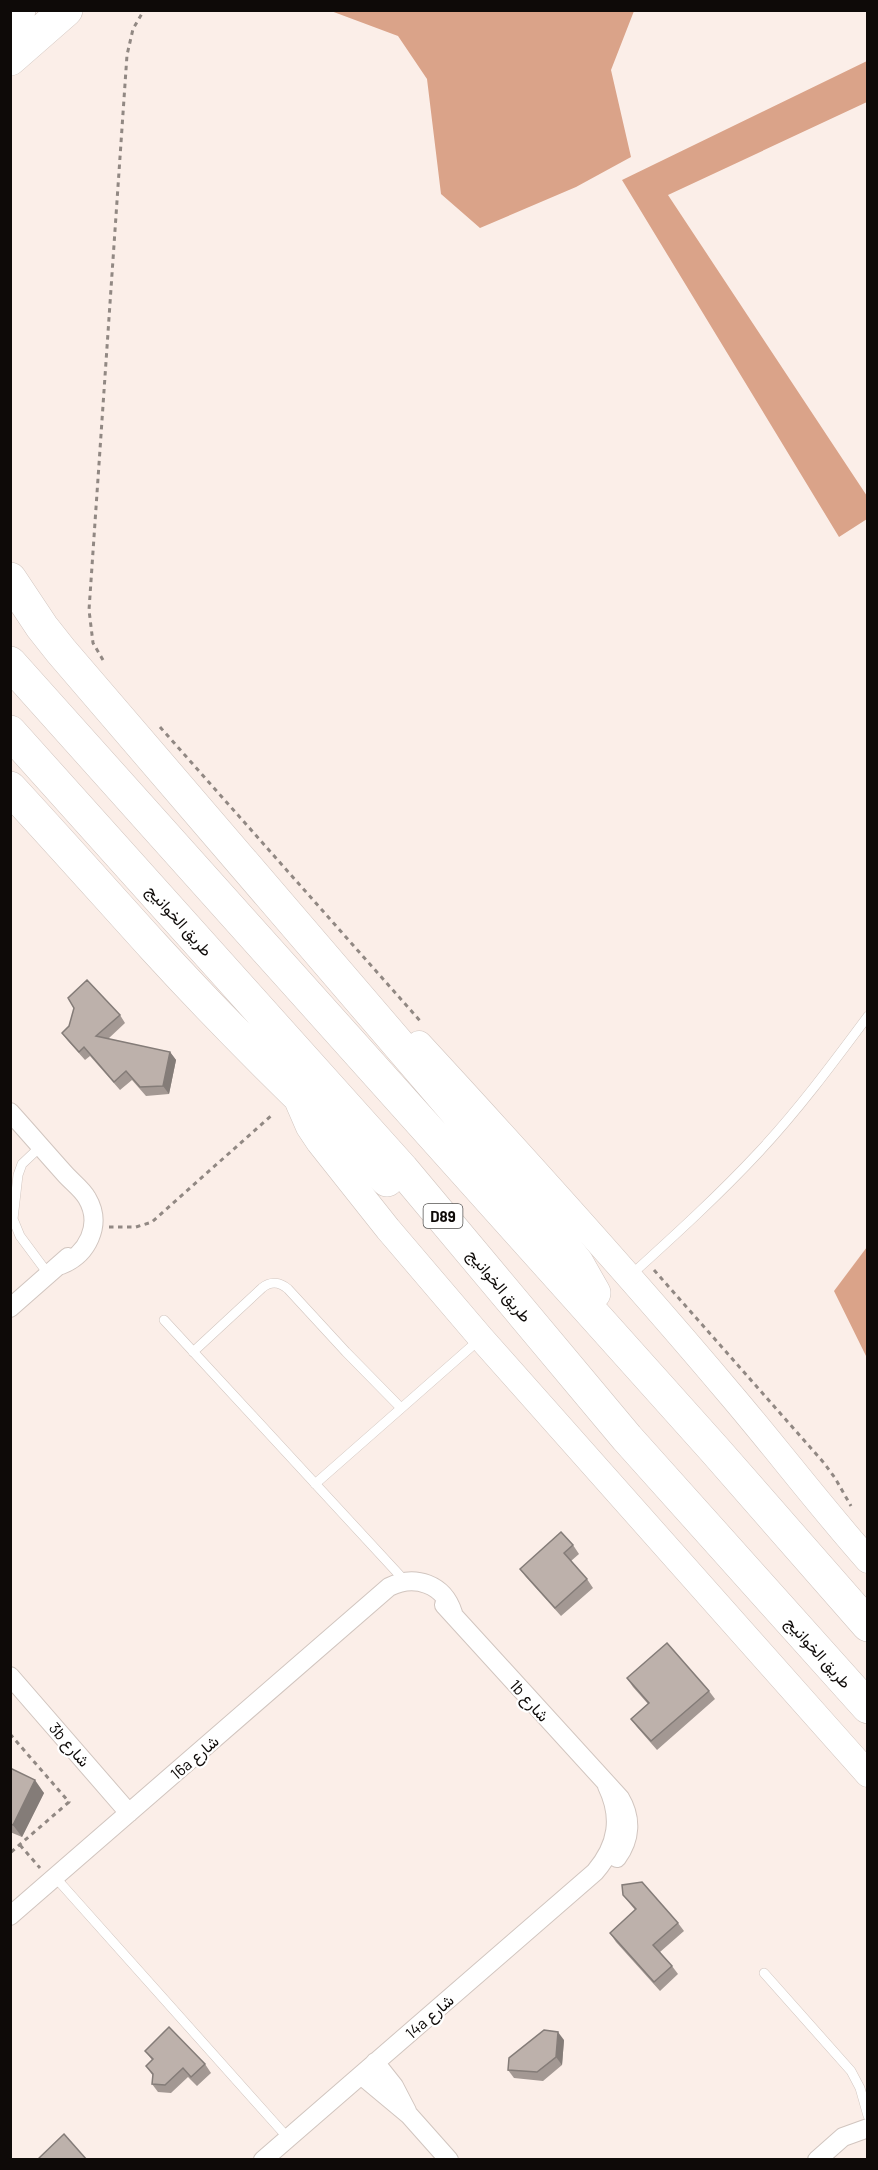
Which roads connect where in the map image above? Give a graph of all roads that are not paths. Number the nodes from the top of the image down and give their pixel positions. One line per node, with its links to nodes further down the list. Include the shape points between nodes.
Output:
1 (19, 10): 3 (highway)
2 (66, 10): 4 (highway)
3 (10, 21)
4 (10, 59)
5 (10, 579): 9 (highway, via 61,651)
6 (10, 663): 19 (highway, D89)
7 (10, 732): 14 (highway, طريق الخوانيج / D89, via 402,1169)
8 (10, 788): 11 (highway, via 156,949)
9 (316, 946): 15 (street, via 349,970 508,1140); 19 (highway, via 484,1144 577,1263 597,1299)
10 (867, 1016): 15 (lane, via 761,1150)
11 (284, 1103): 14 (highway, via 397,1189); 20 (street, via 305,1119 388,1229)
12 (10, 1112): 13 (street)
13 (40, 1146): 16 (lane, via 22,1164 13,1219 20,1236); 16 (street, via 91,1207 87,1227)
14 (477, 1258): 28 (highway, طريق الخوانيج / D89, via 627,1438)
15 (638, 1269): 24 (street, via 732,1395)
16 (55, 1270): 17 (street)
17 (10, 1308)
18 (164, 1320): 21 (lane)
19 (604, 1326): 26 (highway, D89)
20 (481, 1338): 22 (lane); 29 (street)
21 (193, 1352): 22 (lane, via 262,1288 270,1283 280,1284); 23 (lane)
22 (401, 1408): 23 (lane)
23 (315, 1484): 25 (lane)
24 (867, 1560)
25 (414, 1585): 30 (street, 16a شارع, via 389,1587); 31 (street, 1b شارع, via 453,1613 607,1786)
26 (867, 1626)
27 (10, 1676): 30 (street, 3b شارع)
28 (867, 1707)
29 (867, 1774)
30 (129, 1813): 32 (street, 16a شارع)
31 (623, 1826): 35 (street, 14a شارع, via 627,1841 611,1863 595,1872)
32 (53, 1879): 33 (street, 16a شارع); 40 (lane)
33 (10, 1916)
34 (764, 1973): 38 (lane, via 851,2071 861,2088)
35 (375, 2062): 36 (street, 14a شارع); 37 (street, via 394,2086)
36 (361, 2075): 37 (street); 40 (street, 14a شارع)
37 (409, 2115): 42 (street)
38 (867, 2116)
39 (867, 2128): 43 (street, via 843,2137)
40 (288, 2138): 41 (street, 14a شارع)
41 (263, 2160)
42 (449, 2160)
43 (817, 2160)

